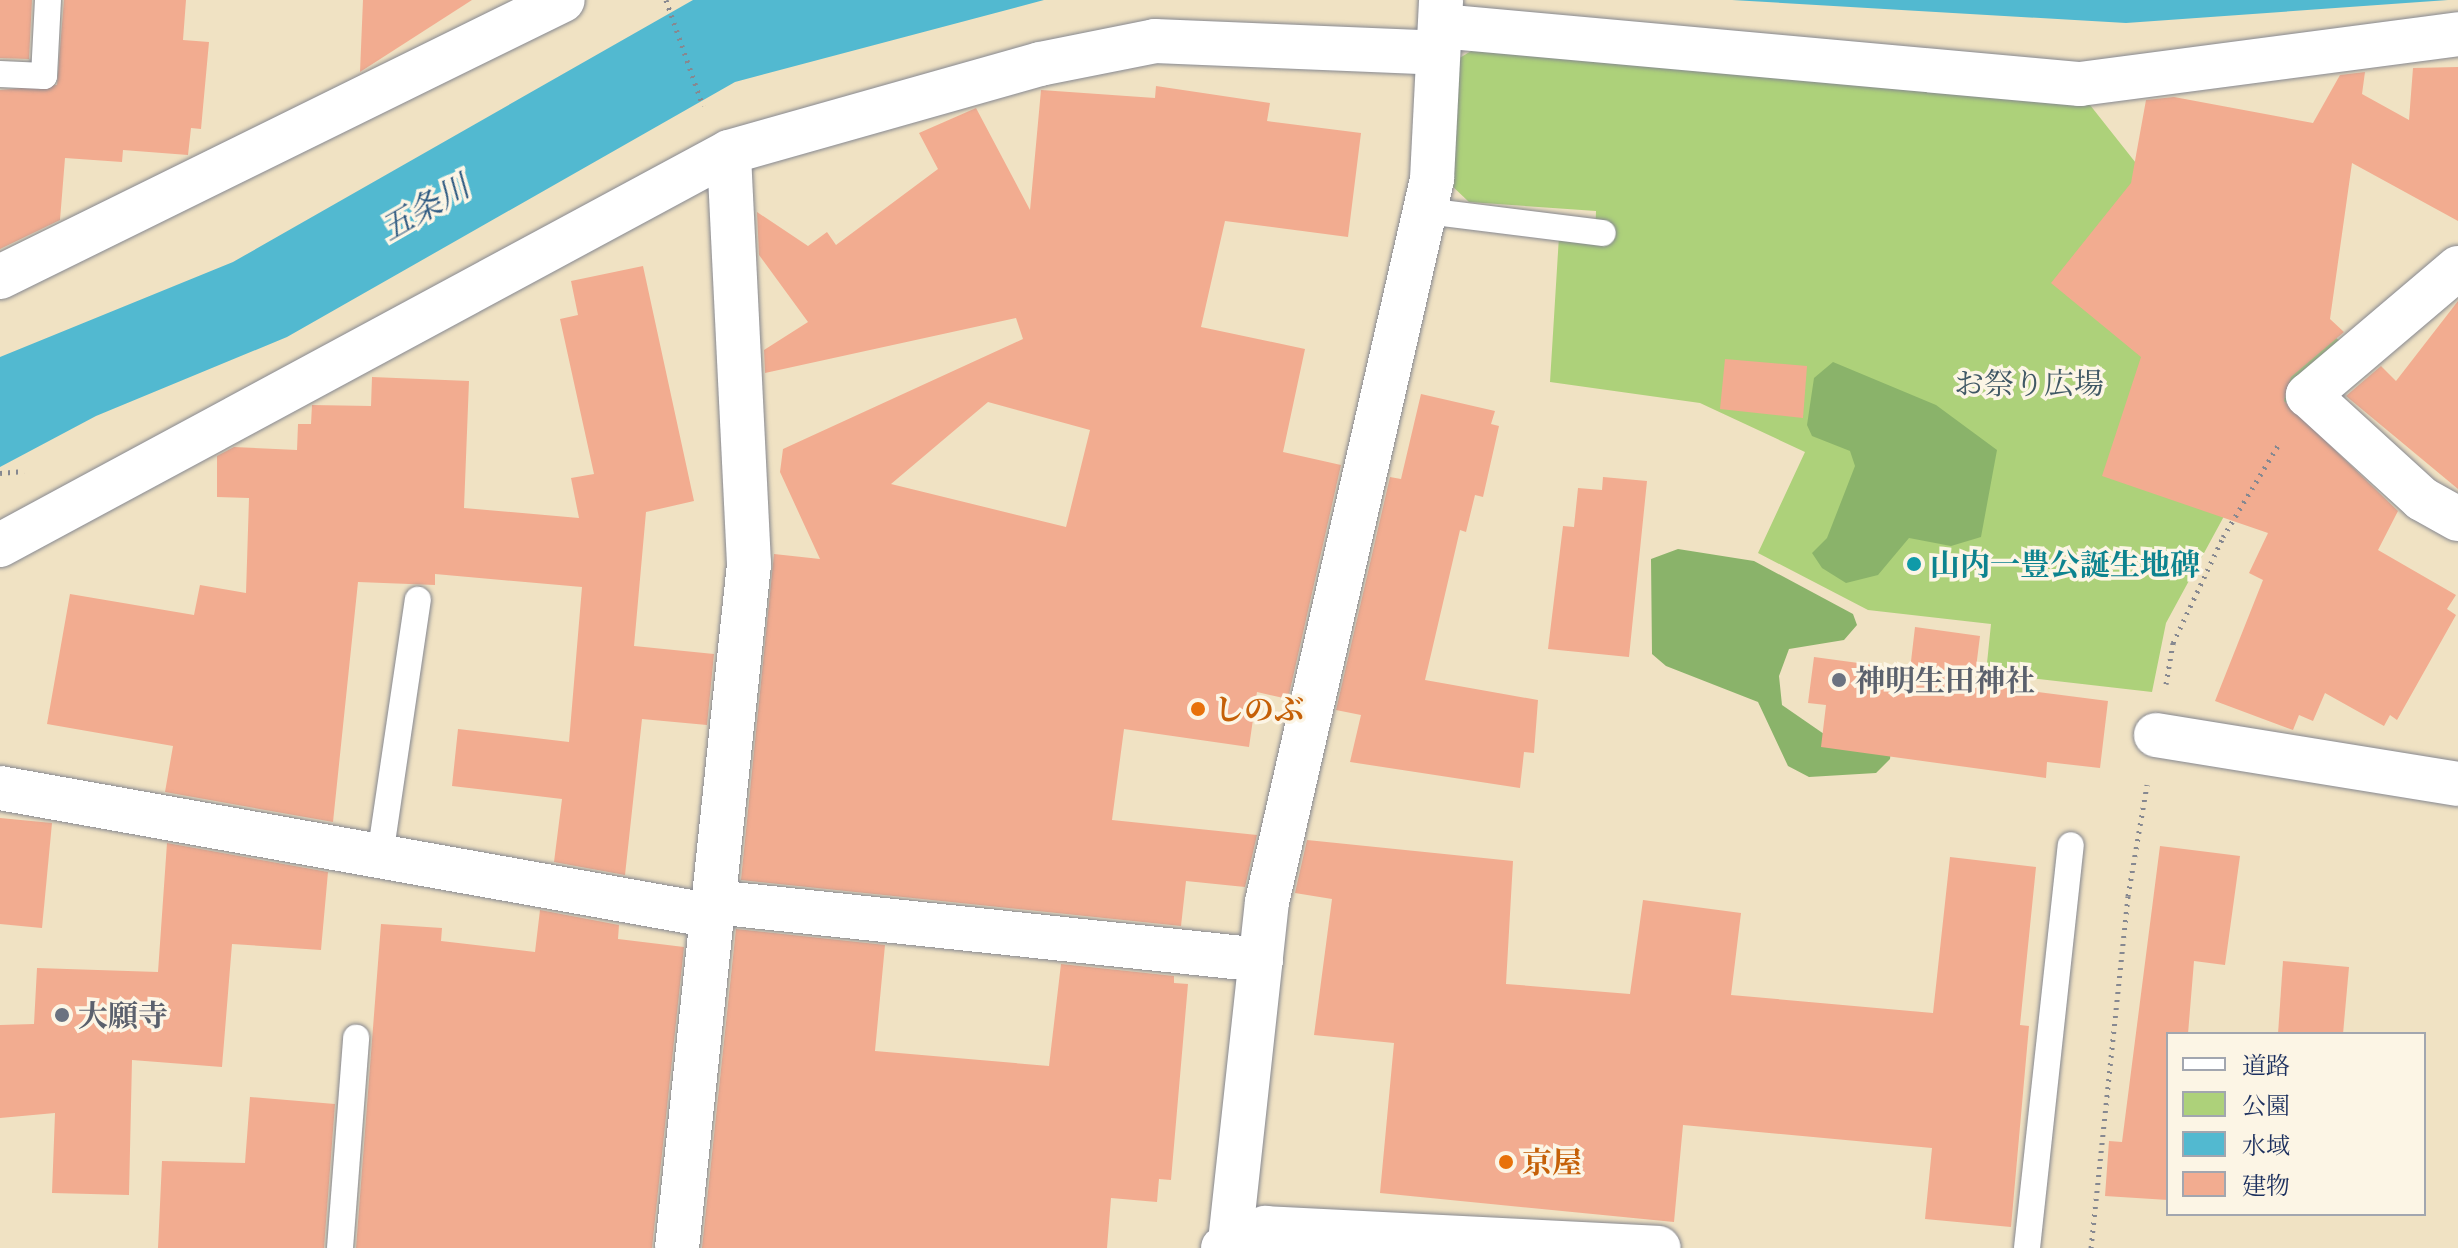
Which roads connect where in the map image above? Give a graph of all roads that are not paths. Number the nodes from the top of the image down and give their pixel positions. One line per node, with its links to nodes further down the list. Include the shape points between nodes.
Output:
1 (48, 0): 5 (lane, via 44,76)
2 (563, 0): 10 (street)
3 (1440, 26): 4 (street, via 2080,84); 6 (street, via 1155,41 1040,64); 7 (street)
4 (2458, 34)
5 (0, 74)
6 (729, 152): 12 (street); 19 (street, via 749,564)
7 (1426, 211): 8 (lane); 20 (street, via 1267,902)
8 (1603, 233)
9 (2458, 268): 11 (street, via 2308,395 2422,499)
10 (0, 277)
11 (2458, 519)
12 (0, 545)
13 (418, 600): 18 (lane)
14 (2156, 735): 15 (street)
15 (2458, 784)
16 (0, 788): 18 (street)
17 (2071, 845): 27 (lane)
18 (380, 856): 19 (street)
19 (713, 909): 20 (street); 25 (street)
20 (1261, 960): 22 (street)
21 (356, 1038): 24 (lane)
22 (1227, 1245): 23 (street, via 1265,1228)
23 (1585, 1245): 26 (street)
24 (340, 1248)
25 (677, 1248)
26 (1658, 1248)
27 (2027, 1248)

